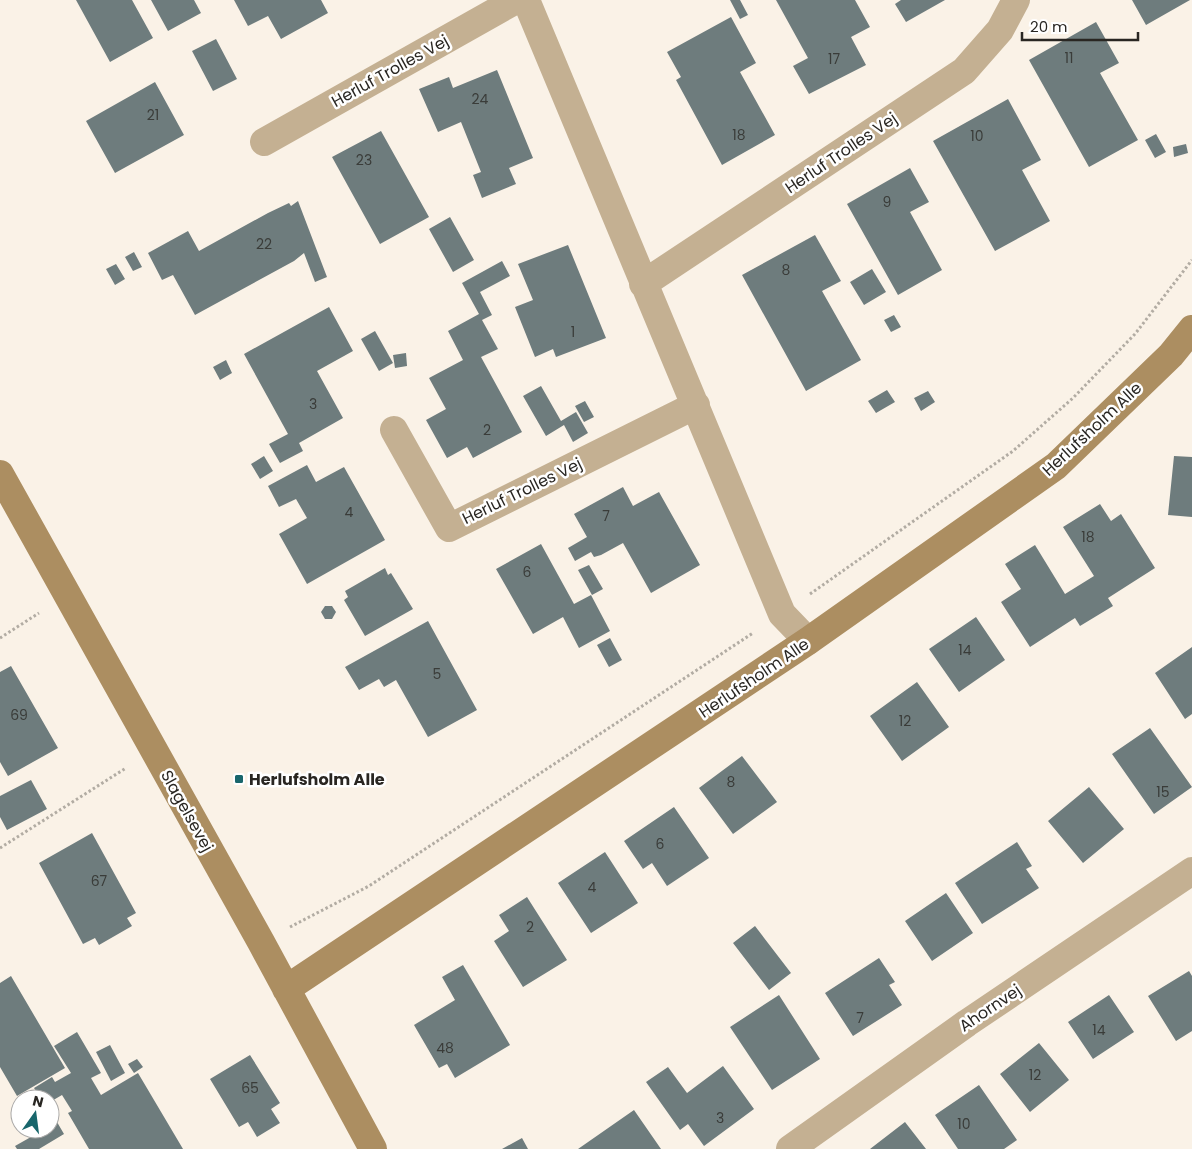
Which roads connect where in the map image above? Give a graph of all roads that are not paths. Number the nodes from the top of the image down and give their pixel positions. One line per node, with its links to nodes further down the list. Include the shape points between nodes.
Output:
1 (516, 0): 4 (street, Herluf Trolles Vej)
2 (526, 0): 5 (street)
3 (1016, 0): 5 (street, Herluf Trolles Vej, via 1000,30 964,71)
4 (264, 142)
5 (643, 284): 7 (street)
6 (1192, 328): 10 (street, Herlufsholm Alle, via 1171,355 1056,466)
7 (696, 405): 8 (street, Herluf Trolles Vej, via 449,528); 10 (street, via 782,614)
8 (394, 430)
9 (0, 474): 12 (street, Slagelsevej)
10 (808, 641): 12 (street, Herlufsholm Alle)
11 (1192, 871): 14 (street, Ahornvej, via 967,1023)
12 (286, 989): 13 (street, Slagelsevej)
13 (371, 1148)
14 (790, 1149)

